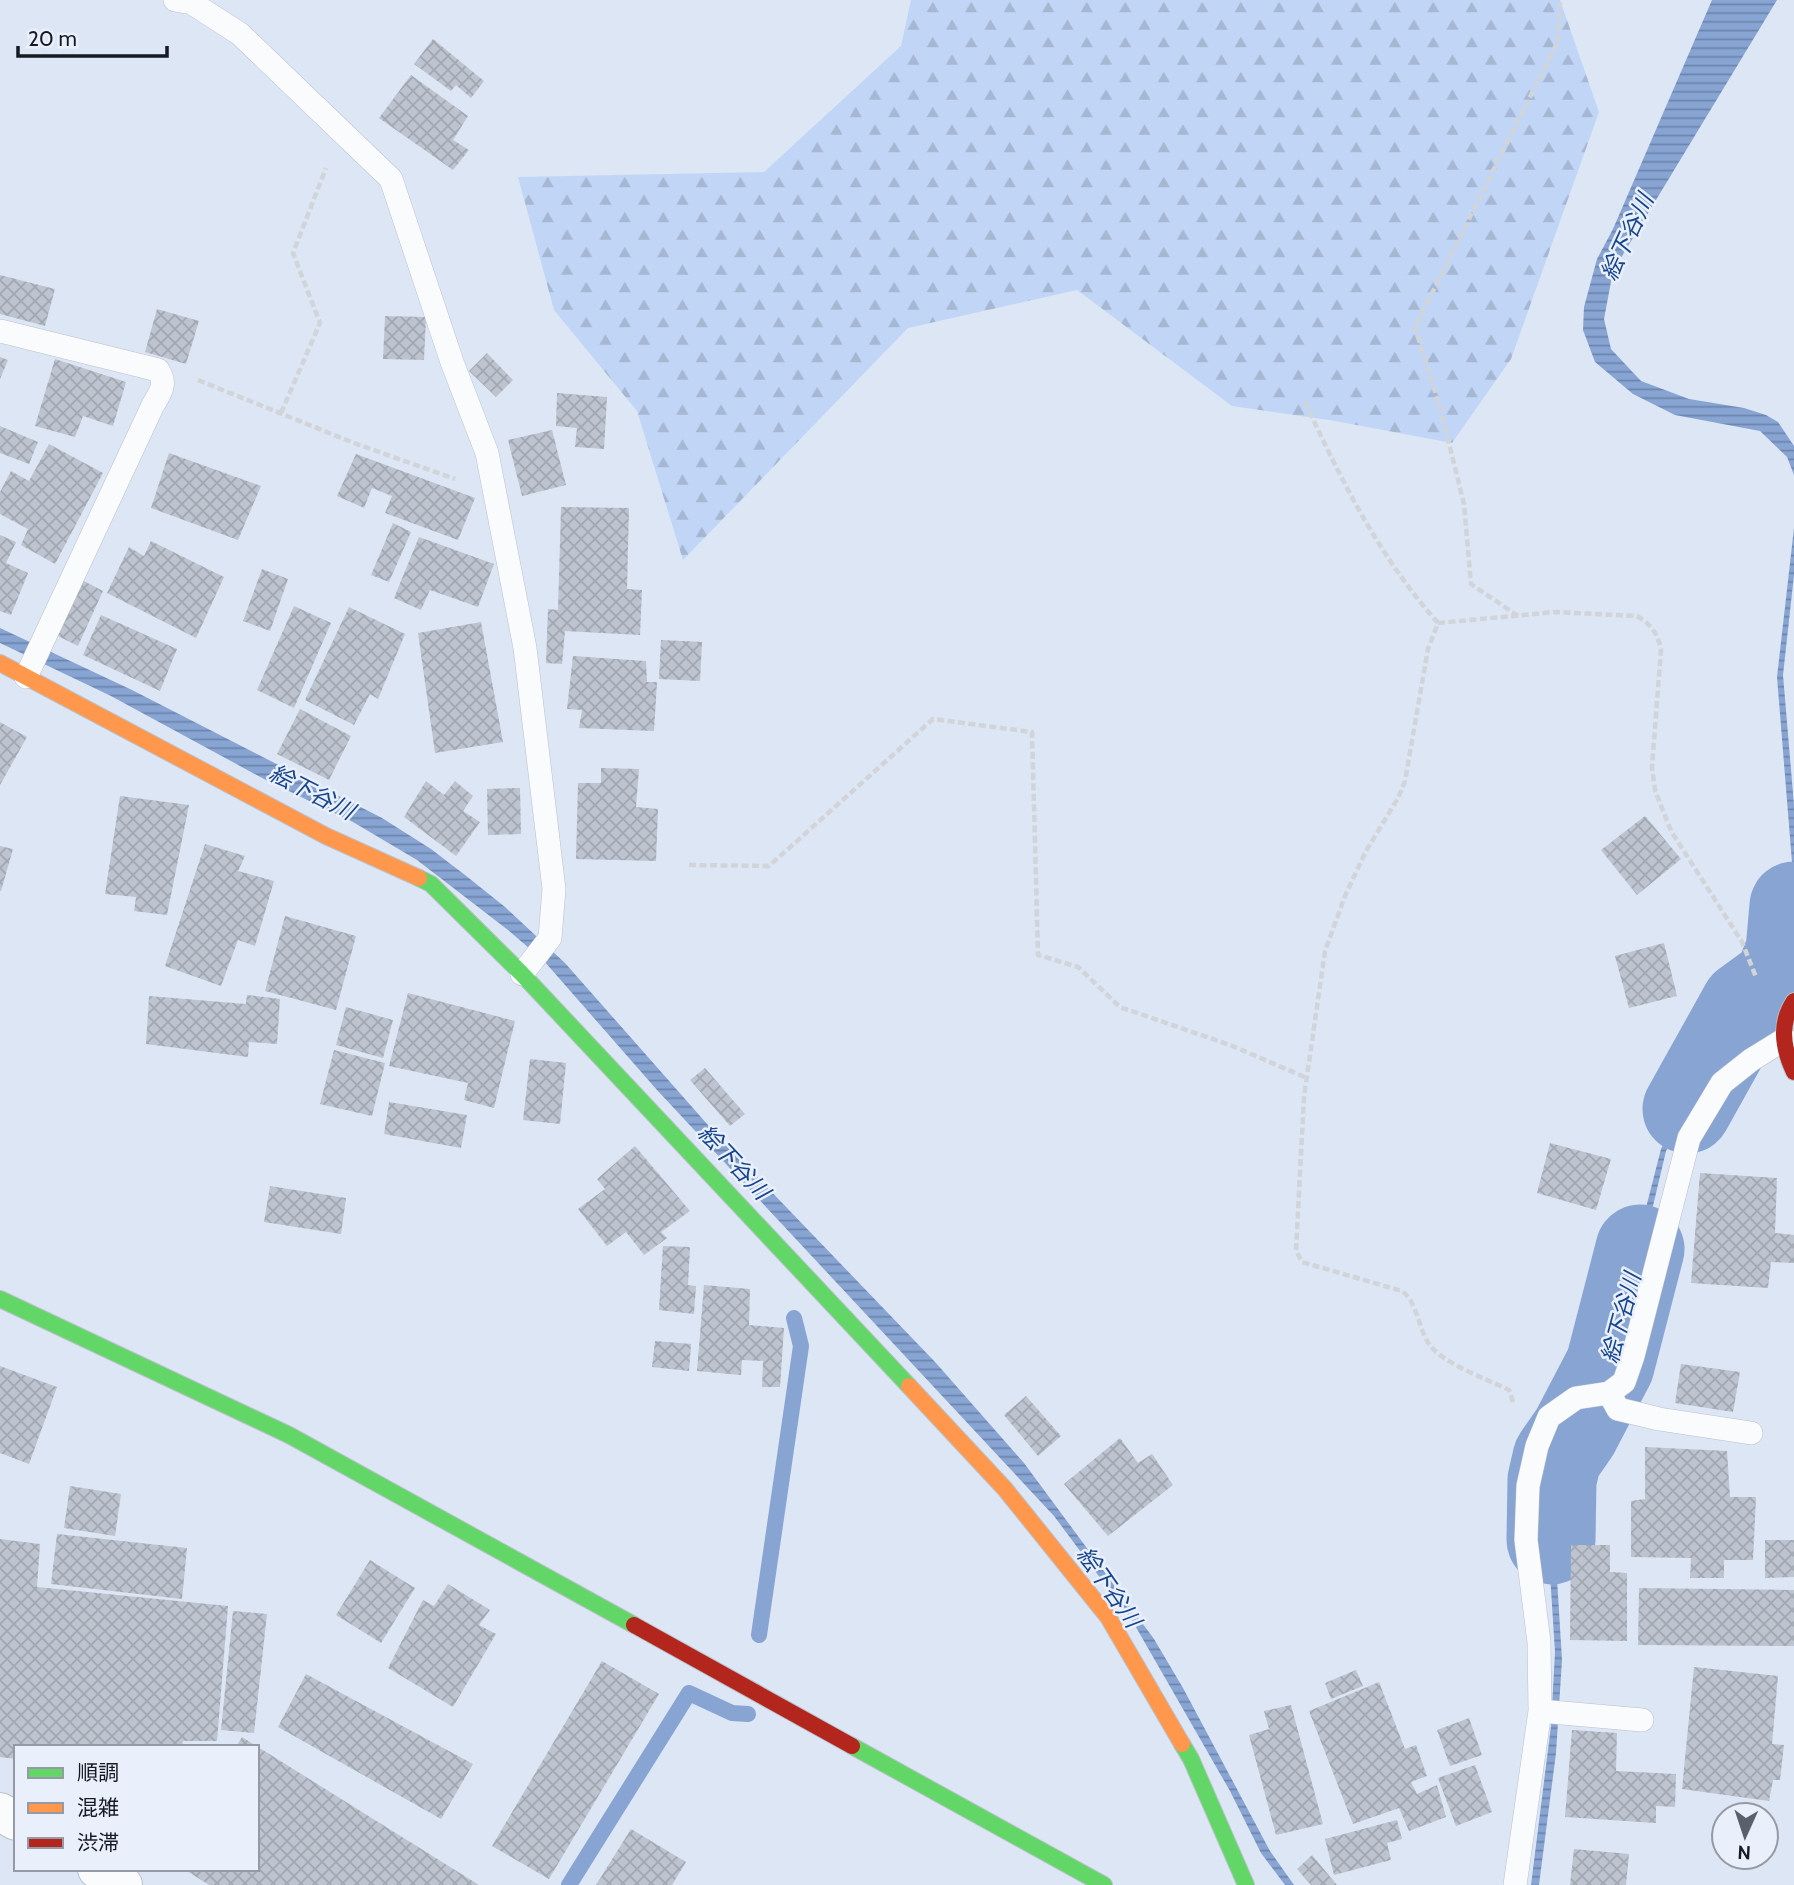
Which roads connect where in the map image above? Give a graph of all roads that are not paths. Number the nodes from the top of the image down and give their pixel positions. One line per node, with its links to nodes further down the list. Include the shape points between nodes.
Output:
1 (175, 0): 2 (lane)
2 (207, 7): 6 (lane, via 391,178 487,453 525,648 554,889 550,938)
3 (0, 331): 5 (lane, via 158,370 163,378 163,390)
4 (0, 663): 5 (street)
5 (26, 677): 6 (street, via 326,836 431,884)
6 (522, 974): 18 (street, via 1005,1489 1108,1617 1191,1759)
7 (1794, 1001): 8 (street, via 1785,1014)
8 (1785, 1037): 9 (street, via 1785,1054); 11 (lane, via 1722,1083 1689,1138 1633,1356 1624,1382)
9 (1794, 1072)
10 (0, 1299): 17 (street, via 289,1435)
11 (1609, 1393): 12 (lane, via 1618,1409); 13 (lane, via 1576,1398 1549,1417 1528,1486 1526,1540 1539,1642)
12 (1751, 1433)
13 (1540, 1711): 14 (lane); 19 (lane)
14 (1642, 1720)
15 (100, 1871): 16 (street)
16 (123, 1885)
17 (1104, 1885)
18 (1246, 1885)
19 (1516, 1885)

